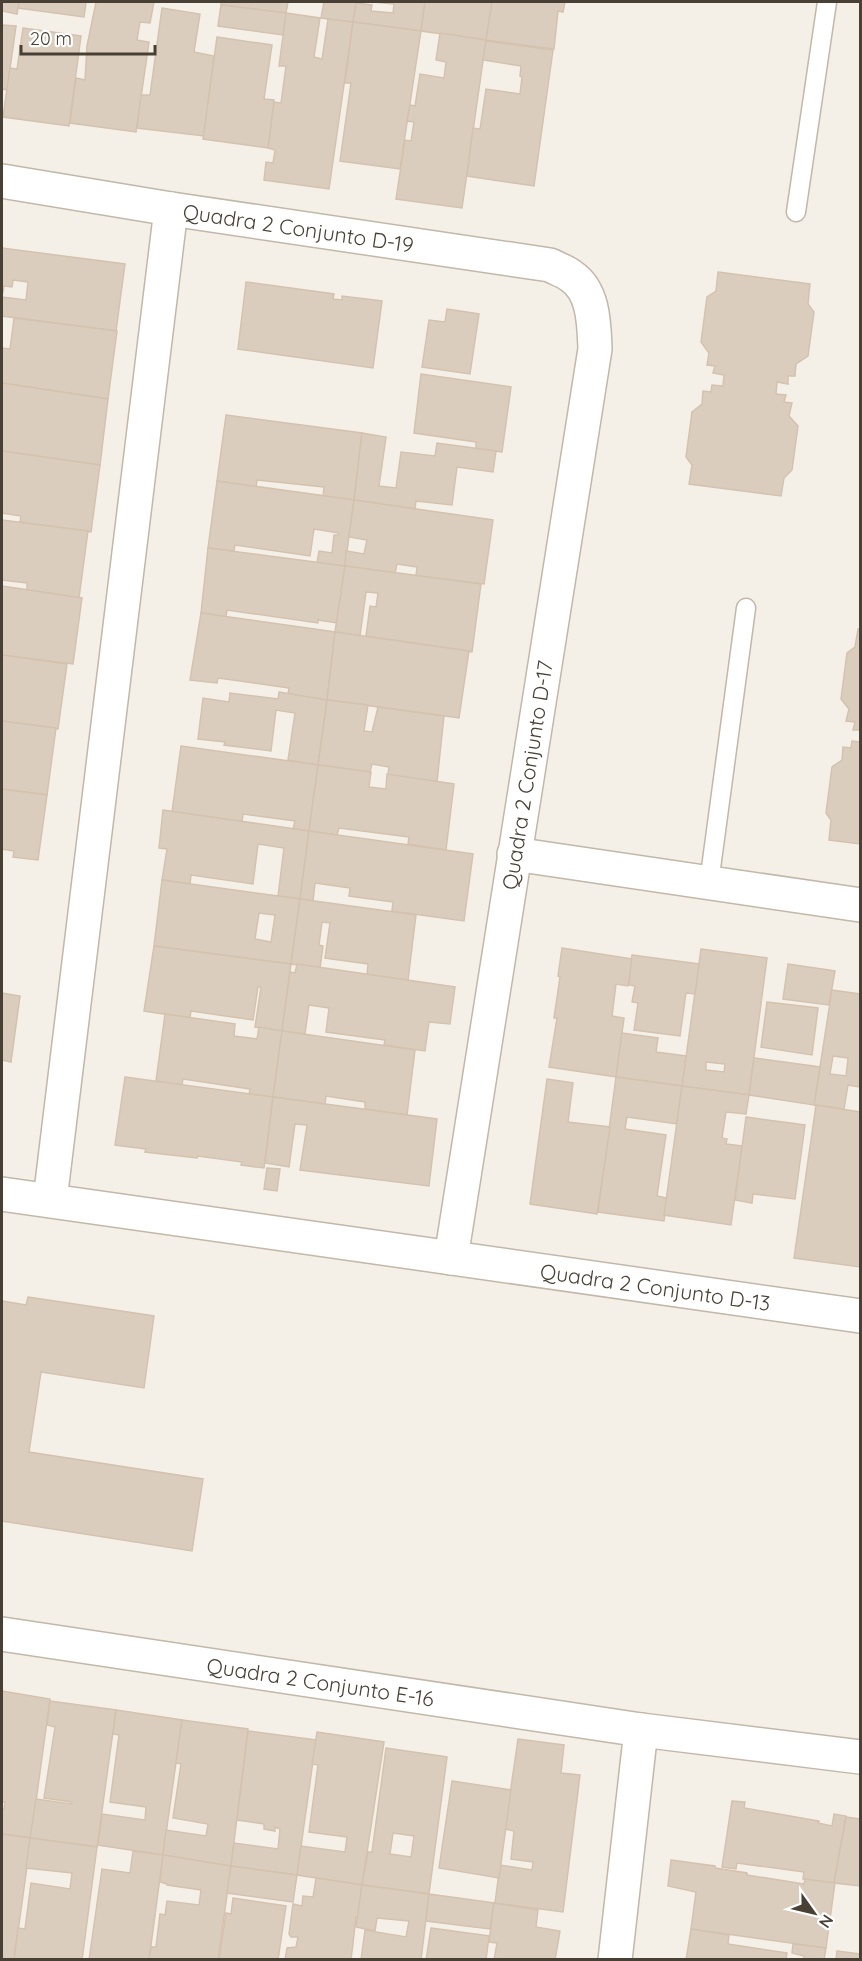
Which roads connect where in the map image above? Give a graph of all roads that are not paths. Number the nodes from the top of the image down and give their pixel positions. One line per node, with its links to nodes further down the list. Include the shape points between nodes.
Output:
1 (827, 2): 4 (lane)
2 (2, 182): 3 (street, Quadra 2 Conjunto D-19)
3 (171, 209): 5 (street, Quadra 2 Conjunto D-19, via 550,266 572,276); 11 (street)
4 (796, 212)
5 (587, 293): 7 (street, Quadra 2 Conjunto D-17, via 595,349)
6 (746, 608): 8 (lane)
7 (514, 854): 8 (street); 12 (street, Quadra 2 Conjunto D-17)
8 (709, 883): 9 (street)
9 (861, 905)
10 (2, 1194): 11 (street, Quadra 2 Conjunto D-13)
11 (50, 1200): 12 (street, Quadra 2 Conjunto D-13)
12 (451, 1258): 13 (street, Quadra 2 Conjunto D-13)
13 (861, 1316)
14 (2, 1634): 15 (street, Quadra 2 Conjunto E-16)
15 (641, 1730): 16 (street, Quadra 2 Conjunto E-16); 17 (street)
16 (861, 1757)
17 (615, 1959)

